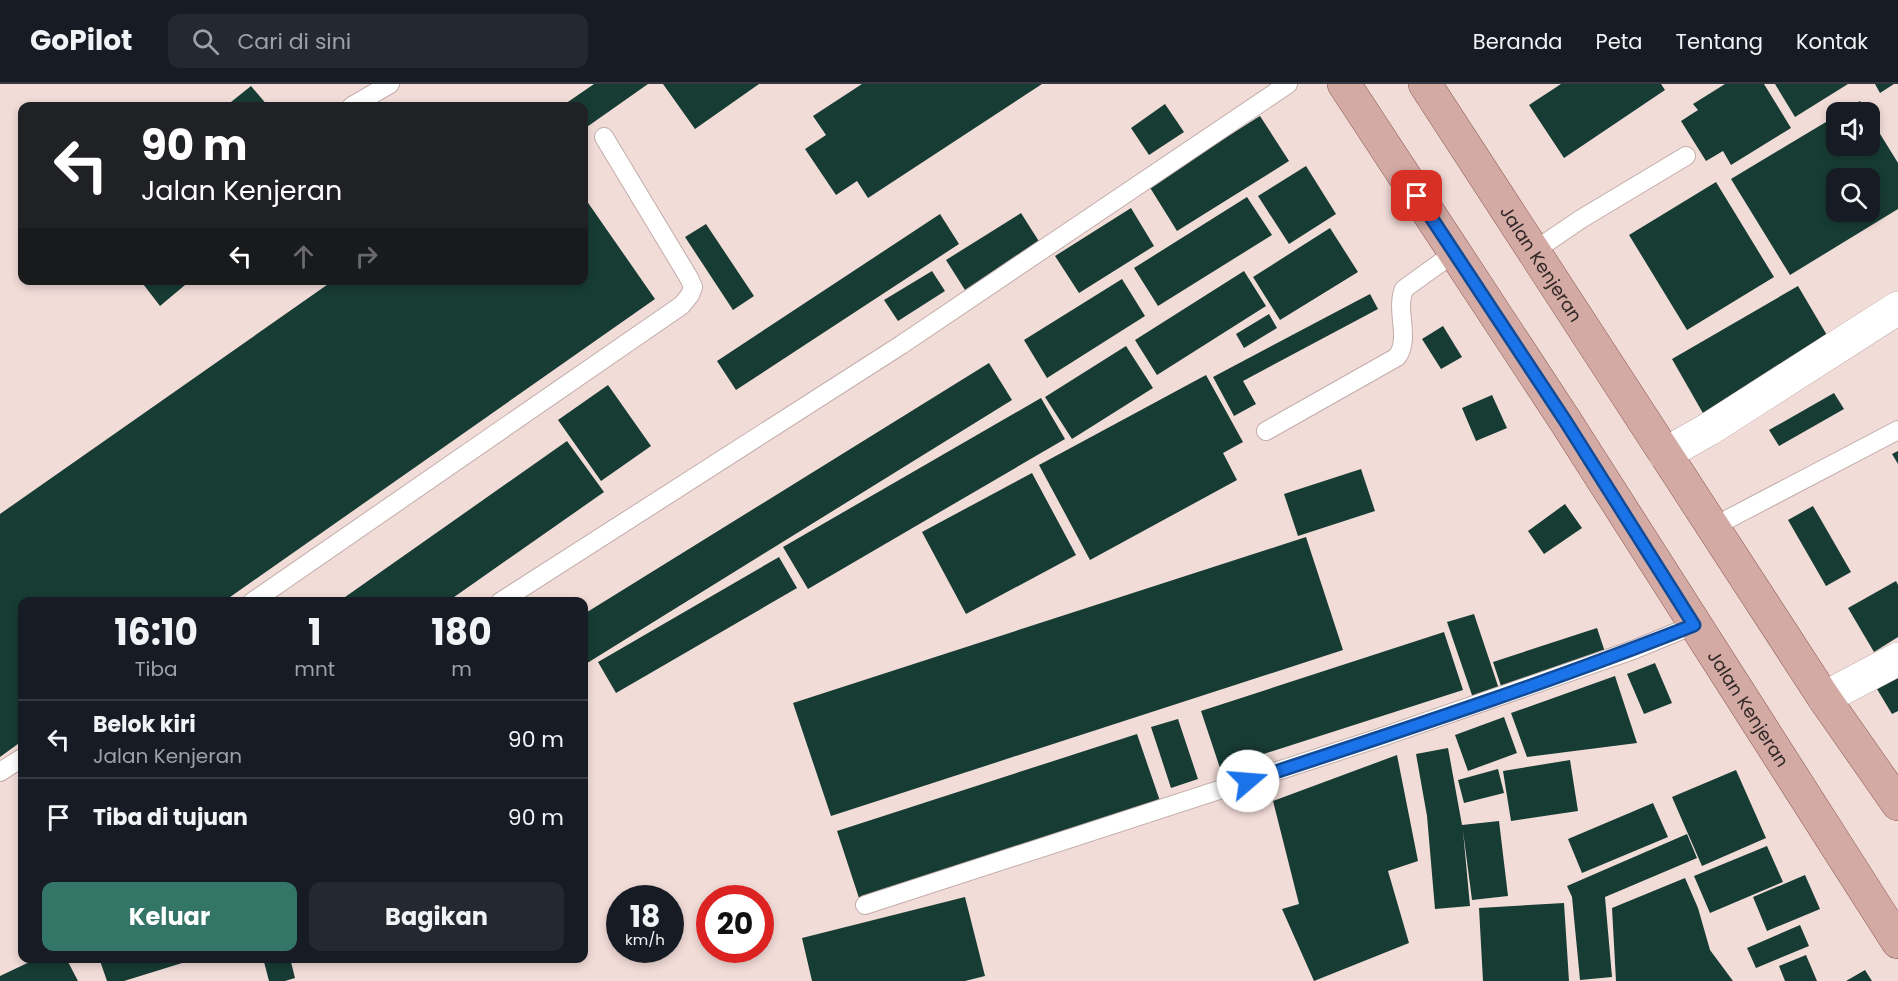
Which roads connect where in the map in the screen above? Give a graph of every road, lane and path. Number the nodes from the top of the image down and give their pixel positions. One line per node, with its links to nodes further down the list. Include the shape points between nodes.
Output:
1 (390, 84): 5 (lane)
2 (1288, 84): 16 (lane, via 911,339)
3 (1344, 84): 9 (main road, Jalan Kenjeran)
4 (1425, 84): 8 (main road, Jalan Kenjeran)
5 (359, 102)
6 (603, 137): 15 (lane, via 689,278 693,287 690,295)
7 (1686, 156): 8 (lane)
8 (1534, 251): 13 (main road, Jalan Kenjeran)
9 (1454, 253): 12 (lane, via 1404,289 1402,347 1397,357); 17 (main road, Jalan Kenjeran)
10 (1898, 308): 13 (street)
11 (1898, 430): 14 (lane)
12 (1266, 431)
13 (1665, 454): 14 (main road, Jalan Kenjeran)
14 (1713, 527): 19 (main road, Jalan Kenjeran)
15 (259, 597)
16 (508, 597)
17 (1694, 625): 23 (lane, via 1382,737); 24 (main road, Jalan Kenjeran)
18 (1898, 658): 19 (street)
19 (1824, 698): 22 (main road, Jalan Kenjeran)
20 (18, 761): 21 (lane)
21 (0, 772)
22 (1898, 804)
23 (865, 905)
24 (1898, 942)

